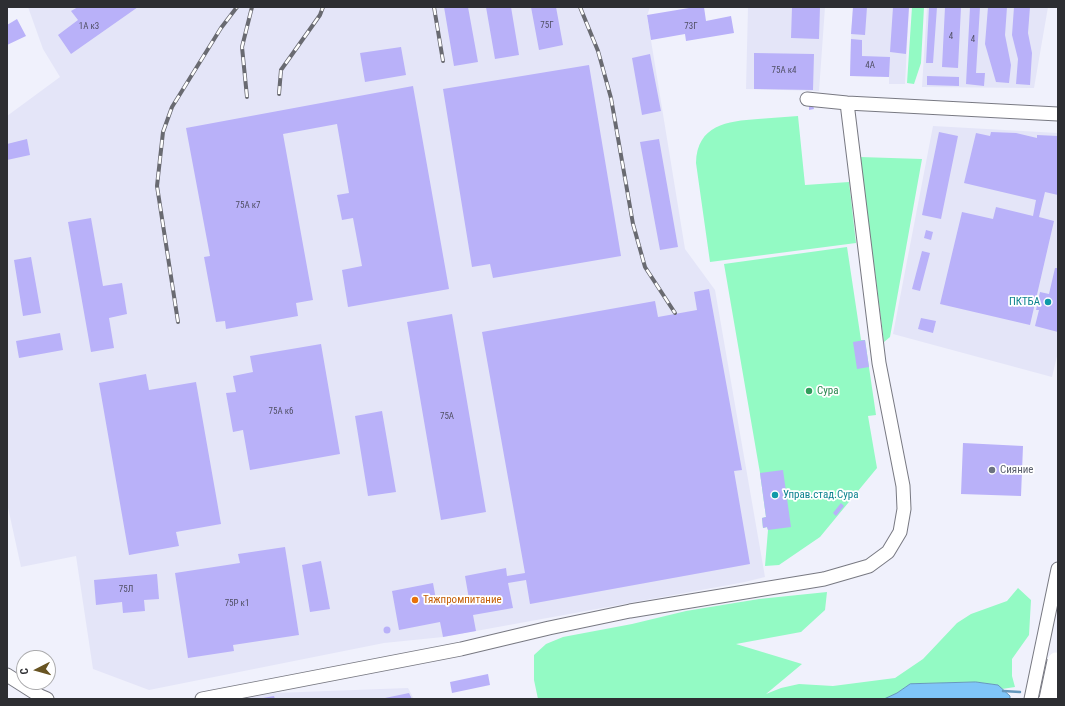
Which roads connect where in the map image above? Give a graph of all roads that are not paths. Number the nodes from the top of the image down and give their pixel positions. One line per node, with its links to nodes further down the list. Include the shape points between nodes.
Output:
1 (807, 99): 2 (street)
2 (847, 103): 3 (street); 9 (street, via 879,363 903,486 904,509 900,532 888,552 869,566 824,579 630,611 461,649)
3 (1058, 114)
4 (1058, 569): 6 (street)
5 (1057, 668): 6 (street); 11 (main road, bridge)
6 (1037, 670): 10 (street)
7 (7, 675): 8 (street)
8 (47, 699)
9 (202, 699)
10 (1031, 699)
11 (1048, 699)

